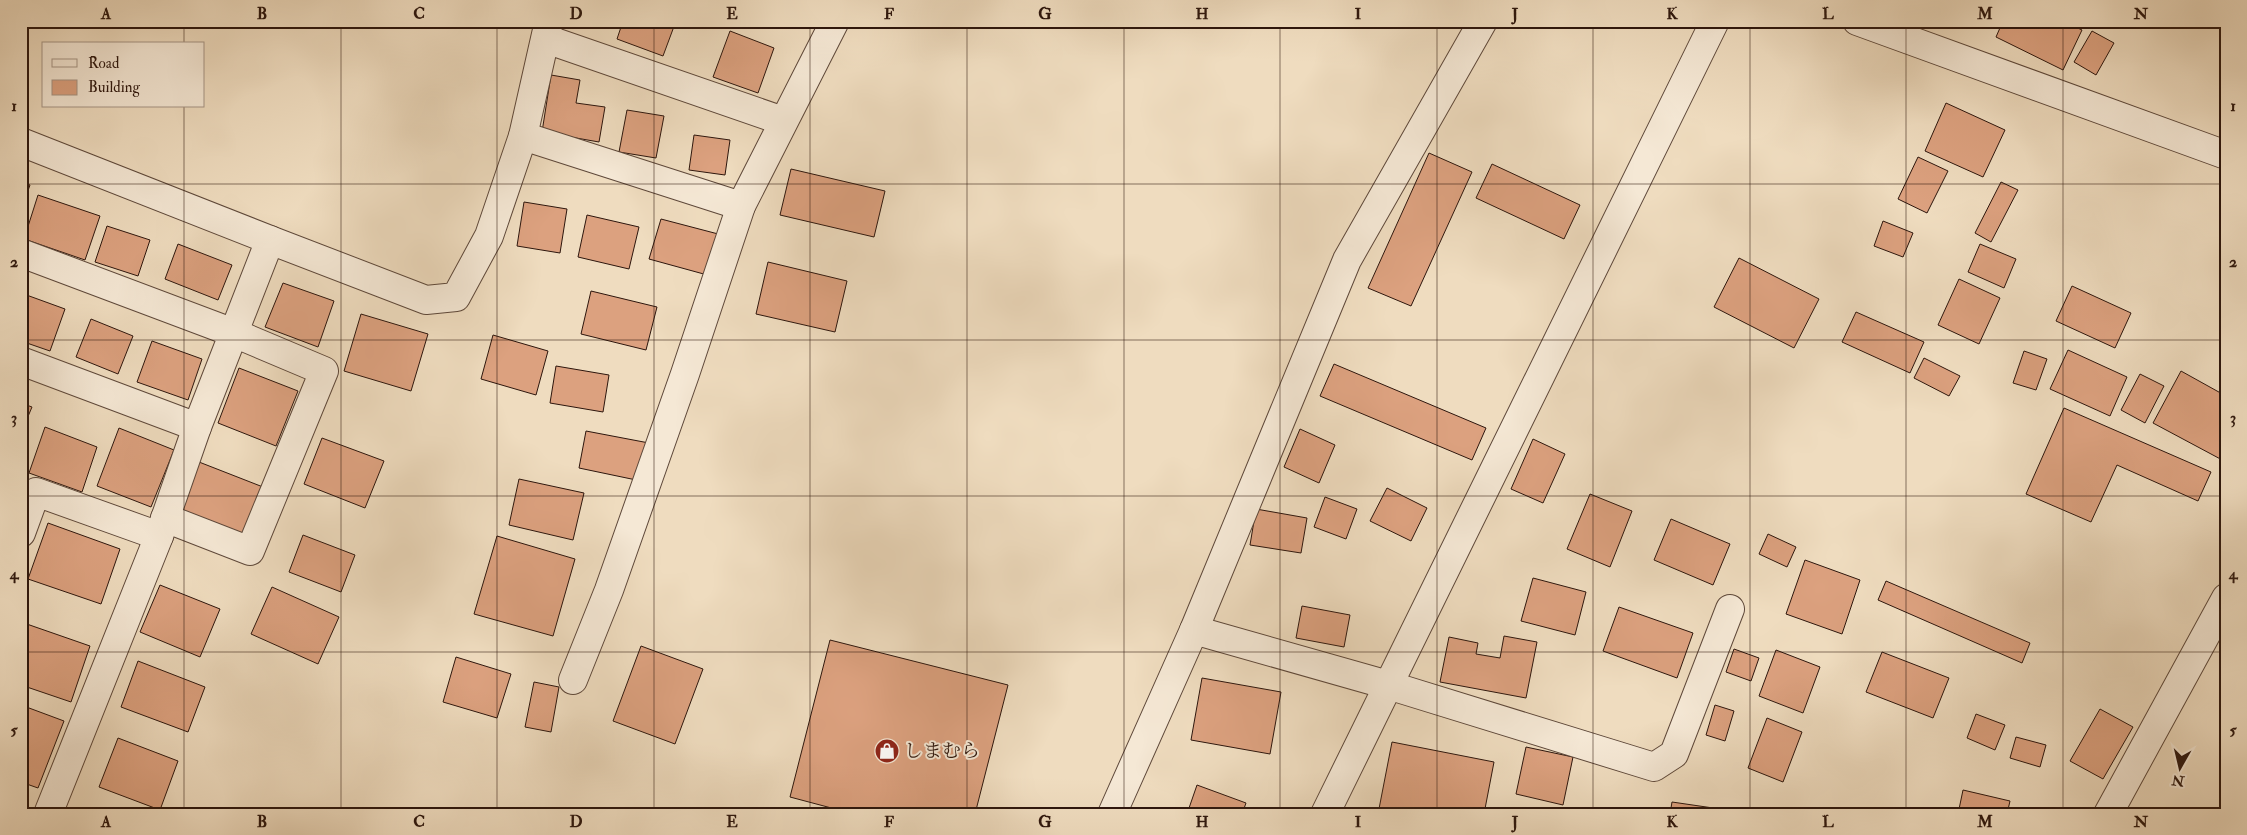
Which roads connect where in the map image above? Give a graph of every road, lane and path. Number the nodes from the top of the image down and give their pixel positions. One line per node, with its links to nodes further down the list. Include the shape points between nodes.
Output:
1 (835, 21): 6 (street)
2 (1483, 21): 20 (street, via 1347,260)
3 (1715, 21): 22 (street)
4 (1857, 21): 9 (street)
5 (548, 30): 6 (street); 7 (street)
6 (784, 121): 10 (street)
7 (522, 136): 10 (street); 11 (street, via 489,236 456,297 426,300)
8 (21, 142): 11 (street)
9 (2226, 154)
10 (741, 206): 21 (street, via 669,421)
11 (270, 240): 13 (street)
12 (21, 253): 13 (street)
13 (234, 333): 15 (street); 16 (street, via 324,371 250,551)
14 (21, 361): 15 (street)
15 (197, 427): 16 (street)
16 (162, 527): 17 (street, via 36,492); 23 (street)
17 (21, 533)
18 (2226, 598): 26 (street)
19 (1730, 609): 22 (street, via 1674,754 1654,767)
20 (1194, 630): 22 (street); 24 (street)
21 (573, 680)
22 (1388, 685): 25 (street)
23 (48, 814)
24 (1112, 814)
25 (1325, 814)
26 (2108, 814)

